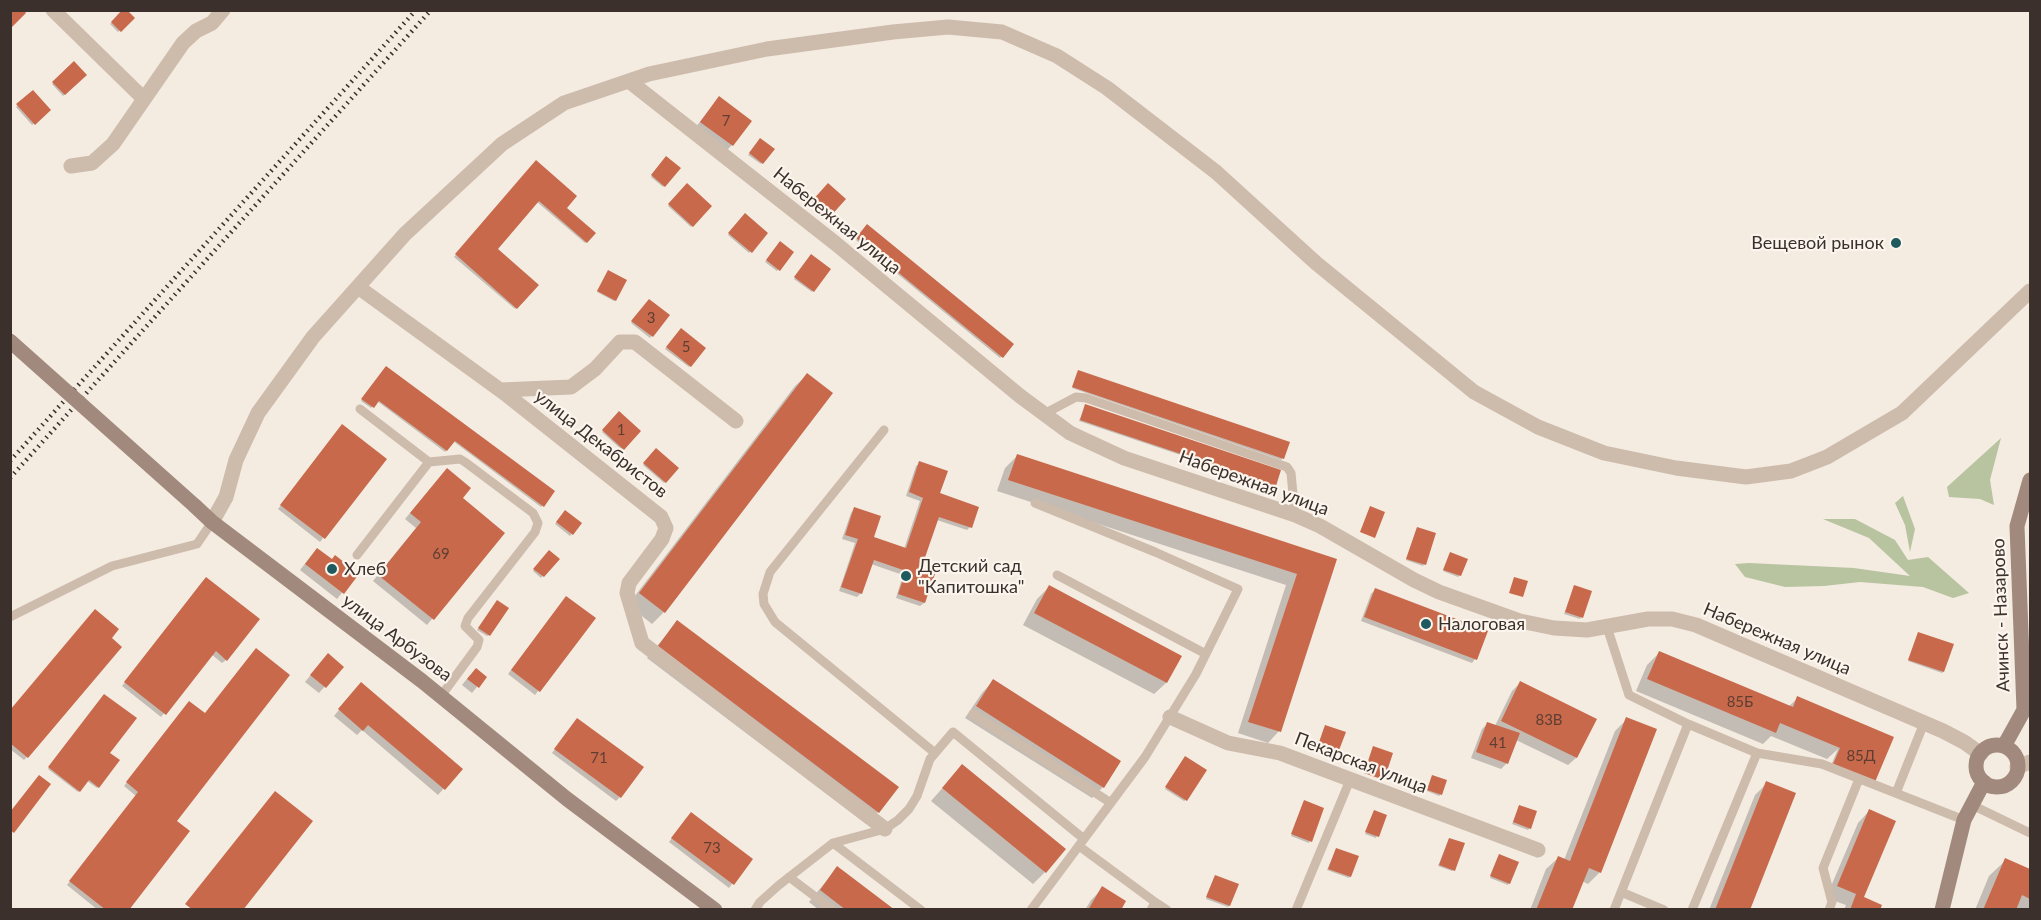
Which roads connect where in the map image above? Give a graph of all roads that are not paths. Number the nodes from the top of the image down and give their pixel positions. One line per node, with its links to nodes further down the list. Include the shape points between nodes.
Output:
1 (53, 10): 4 (street)
2 (223, 10): 4 (street, via 212,23 183,43)
3 (628, 81): 6 (street, via 564,103 502,144 405,234); 7 (street, via 767,49 893,32 948,27 1002,32 1057,56 1107,87 1216,171 1316,263 1474,392 1538,427 1604,453 1676,468 1746,477 1791,471 1827,457 1902,412); 11 (street, Набережная улица)
4 (144, 99): 5 (street, via 113,144 92,163)
5 (72, 166)
6 (358, 287): 9 (street, улица Декабристов); 18 (street, via 313,338 258,413 236,460 226,497)
7 (2031, 291)
8 (10, 341): 18 (street, улица Арбузова, bridge)
9 (501, 390): 12 (street, via 571,387 620,342 635,342); 41 (street, улица Декабристов, via 661,517 666,528 662,539 629,583 627,592 642,644)
10 (360, 409): 14 (lane)
11 (1044, 414): 17 (street, Набережная улица, via 1070,433 1124,458); 17 (lane, via 1076,397 1086,398 1287,467)
12 (736, 421)
13 (884, 429): 30 (lane, via 771,572 765,582 764,603 775,622)
14 (429, 462): 19 (lane); 24 (lane, via 460,459 532,513 538,523 536,532 468,618 465,626 479,640 477,647)
15 (2031, 480): 29 (street, Ачинск - Назарово, via 2017,526 2024,710)
16 (1035, 503): 23 (lane, via 1238,589)
17 (1295, 515): 22 (street, Набережная улица, via 1423,584 1520,621 1565,629)
18 (212, 522): 21 (lane, via 197,544 112,566); 24 (street, улица Арбузова)
19 (357, 555)
20 (1057, 575): 23 (lane)
21 (10, 617)
22 (1607, 627): 27 (lane, via 1629,695); 28 (street, Набережная улица, via 1648,619 1696,625)
23 (1206, 654): 26 (lane)
24 (441, 696): 49 (street, улица Арбузова, via 567,799)
25 (974, 714): 38 (lane)
26 (1170, 717): 35 (street, Пекарская улица, via 1228,743 1280,753); 38 (lane)
27 (1688, 723): 31 (lane); 47 (lane)
28 (1924, 723): 32 (street, Набережная улица); 37 (lane)
29 (2004, 746): 32 (street, via 1987,747); 33 (street)
30 (935, 753): 41 (lane, via 909,809); 44 (lane, via 953,732)
31 (1757, 753): 34 (lane, via 1822,764); 58 (lane)
32 (1981, 754): 36 (street, via 1976,759 1977,776)
33 (2024, 764): 36 (street, via 2006,786 1990,787)
34 (1859, 778): 37 (lane); 59 (lane, via 1823,868 1832,902)
35 (1350, 780): 45 (street, Пекарская улица); 55 (lane)
36 (1984, 782): 39 (street)
37 (1896, 793): 40 (lane)
38 (1111, 803): 44 (lane)
39 (1972, 805): 40 (street); 42 (lane)
40 (1964, 820): 60 (street)
41 (885, 829): 43 (lane)
42 (2031, 833)
43 (833, 843): 46 (lane); 52 (lane)
44 (1082, 843): 48 (lane); 53 (lane)
45 (1538, 850)
46 (789, 877): 50 (lane); 51 (lane)
47 (1621, 892): 56 (lane); 57 (lane)
48 (1153, 906): 54 (lane)
49 (715, 909)
50 (755, 909)
51 (833, 909)
52 (921, 909)
53 (1032, 909)
54 (1167, 909)
55 (1296, 909)
56 (1614, 909)
57 (1664, 909)
58 (1692, 909)
59 (1829, 909)
60 (1942, 909)

